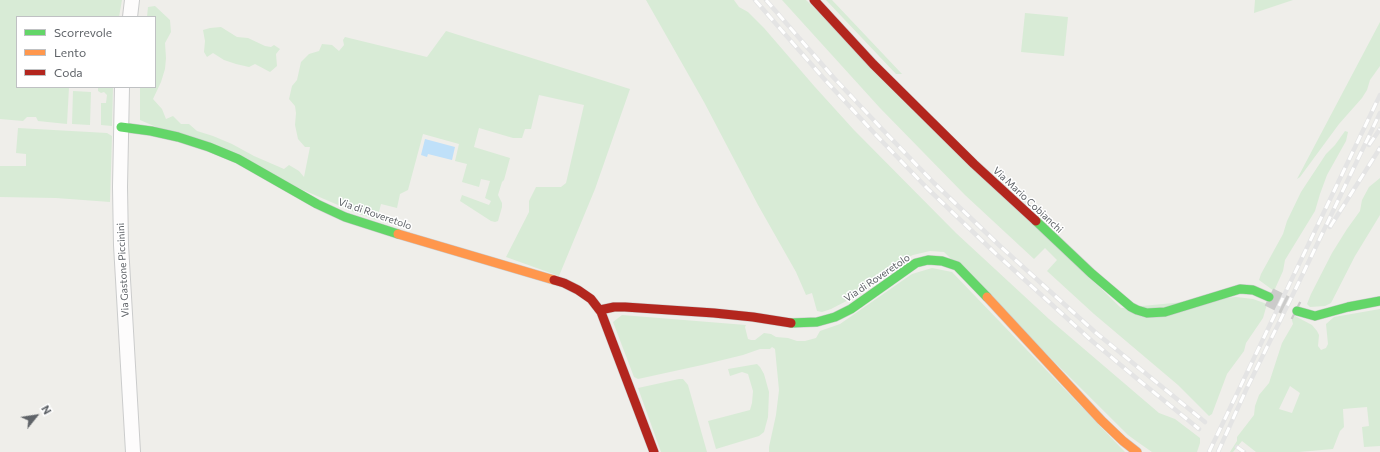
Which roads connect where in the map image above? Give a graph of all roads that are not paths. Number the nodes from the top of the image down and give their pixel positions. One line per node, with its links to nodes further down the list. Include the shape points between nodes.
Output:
1 (132, 0): 3 (street)
2 (814, 0): 6 (street, Via Mario Cobianchi, via 872,64 974,164 1131,307 1142,312 1165,312 1240,289 1253,290)
3 (130, 16)
4 (122, 88): 5 (street, Via Gastone Piccinini)
5 (121, 127): 8 (street, Via di Roveretolo, via 151,131 209,146 345,217 564,284 587,296); 10 (street, Via Gastone Piccinini, via 121,245)
6 (1269, 297)
7 (1380, 301): 9 (street, via 1315,316)
8 (600, 310): 11 (street, Via di Roveretolo); 12 (street, Via di Roveretolo, via 620,307 647,308 753,317 790,323 817,322 835,318 851,309 916,263 928,260 942,261 957,266 967,275 1101,420 1123,442)
9 (1298, 311)
10 (133, 452)
11 (654, 452)
12 (1138, 452)

